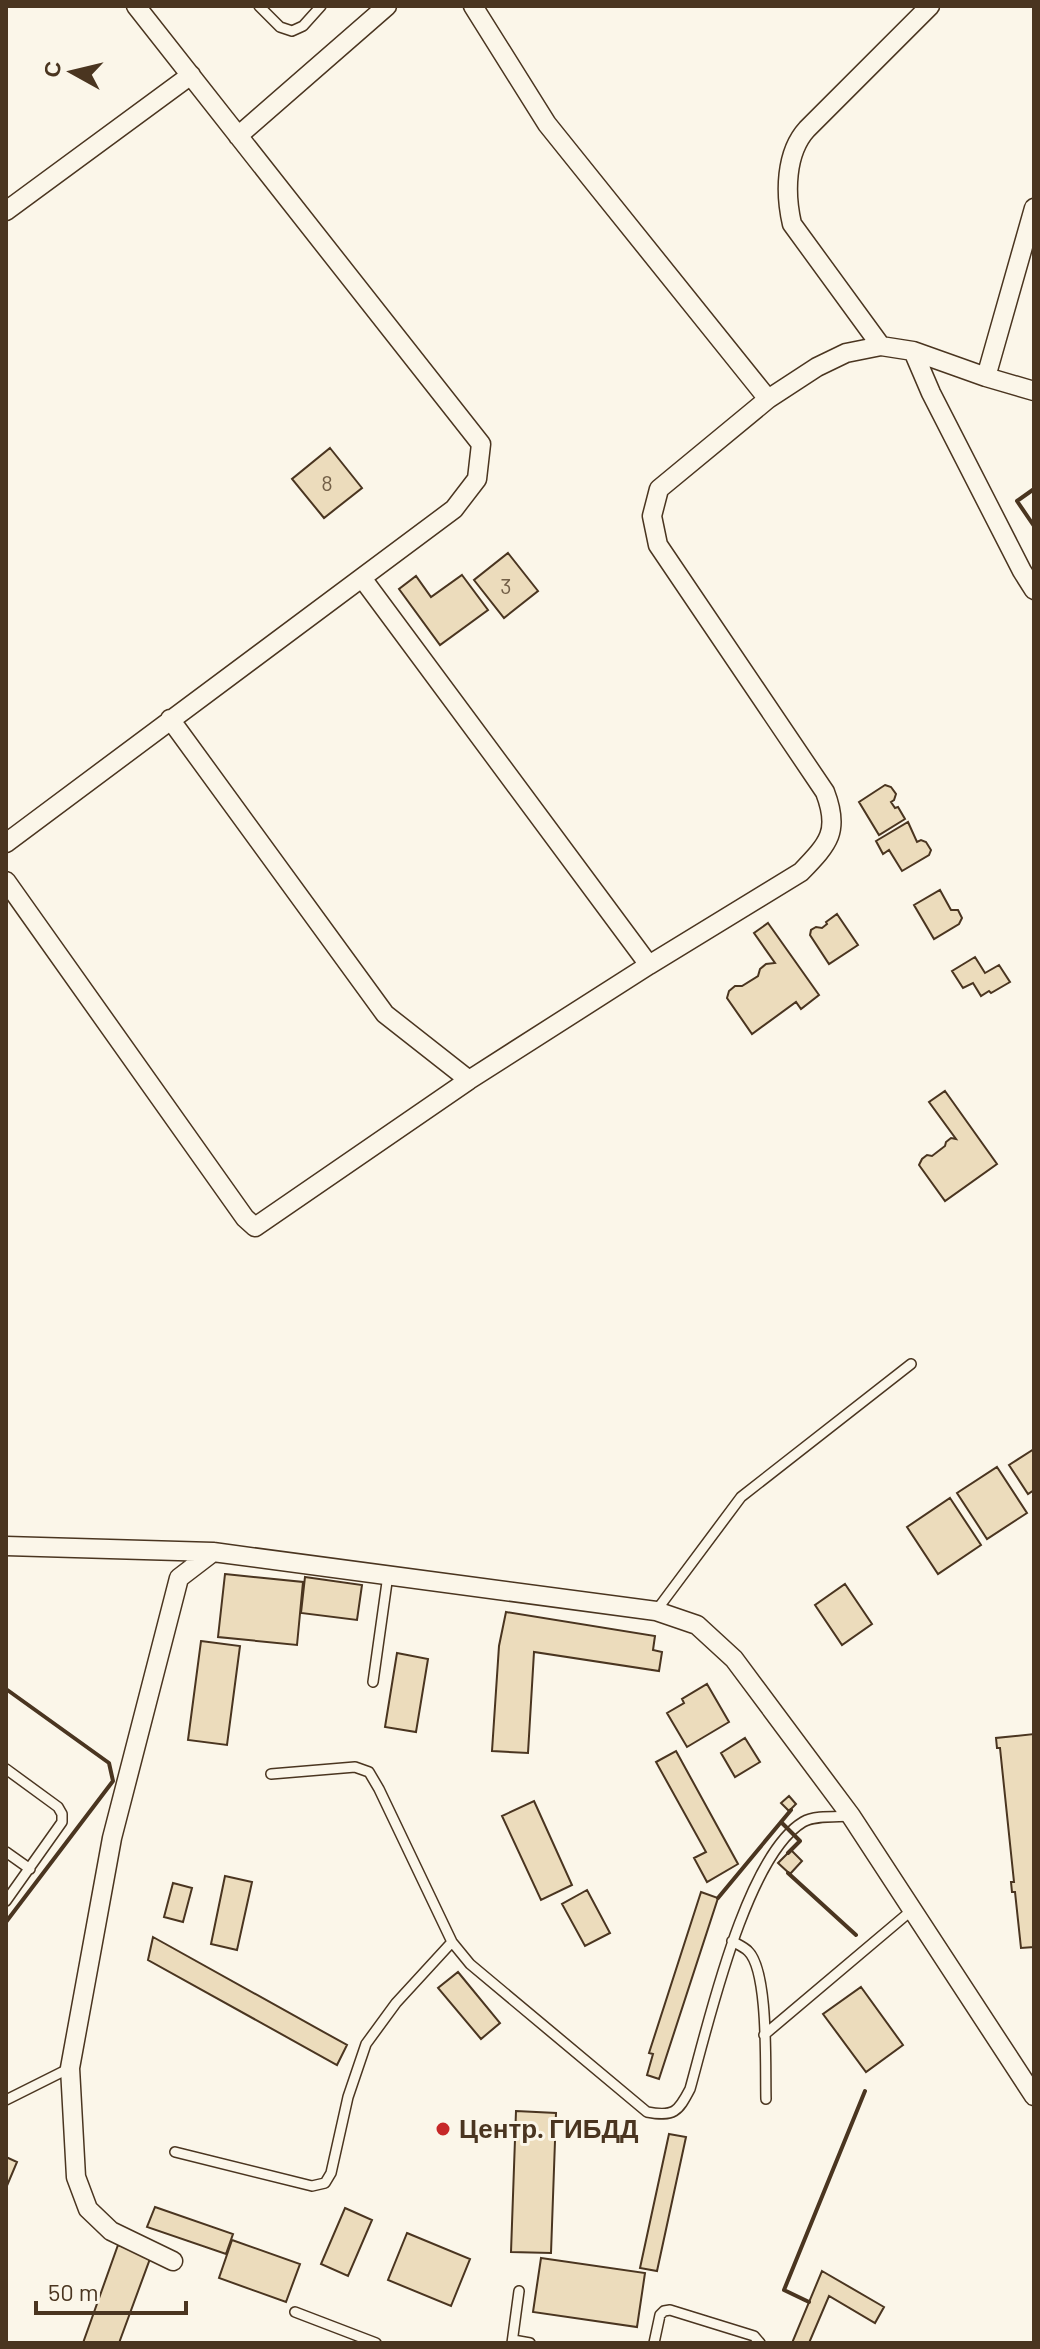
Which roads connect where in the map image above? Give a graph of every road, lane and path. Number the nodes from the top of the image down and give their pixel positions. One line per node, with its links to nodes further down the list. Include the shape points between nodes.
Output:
1 (136, 6): 7 (street)
2 (259, 6): 3 (lane, via 280,27 292,31)
3 (321, 6)
4 (387, 6): 8 (street)
5 (473, 6): 15 (street, via 547,124)
6 (930, 6): 11 (street, via 807,129 792,155 792,224)
7 (191, 75): 8 (street); 10 (street)
8 (238, 136): 16 (street, via 481,444 477,479 454,509)
9 (1034, 208): 13 (street)
10 (6, 211)
11 (881, 346): 12 (street); 15 (street, via 846,353)
12 (913, 351): 13 (street); 17 (street)
13 (986, 377): 14 (street)
14 (1034, 391)
15 (768, 399): 21 (street, via 659,489 652,516 658,545 825,792 833,814 830,835 801,872)
16 (362, 578): 18 (street); 21 (street)
17 (1034, 590)
18 (170, 719): 19 (street); 22 (street, via 385,1014)
19 (6, 843)
20 (6, 881): 22 (street, via 255,1227)
21 (649, 965): 22 (street)
22 (469, 1080)
23 (911, 1364): 27 (lane, via 741,1497)
24 (6, 1546): 25 (street)
25 (213, 1552): 26 (street); 39 (street, via 179,1578 112,1838)
26 (388, 1575): 27 (street); 28 (lane)
27 (656, 1611): 31 (street, via 697,1625 734,1659)
28 (373, 1682)
29 (6, 1769): 33 (lane, via 62,1814 62,1822)
30 (271, 1774): 37 (lane, via 355,1767 369,1772)
31 (851, 1816): 35 (street); 36 (lane, via 806,1819 790,1831 765,1868)
32 (6, 1852): 33 (lane)
33 (30, 1869): 34 (lane)
34 (6, 1901)
35 (912, 1910): 38 (lane); 40 (street)
36 (732, 1941): 37 (lane, via 690,2089 680,2108 663,2115 647,2112 470,1964); 38 (lane, via 749,1952 757,1967)
37 (452, 1942): 43 (lane, via 366,2044 325,2183 312,2186)
38 (764, 2035): 41 (lane)
39 (70, 2068): 42 (lane); 44 (street, via 76,2177 88,2209 111,2231)
40 (1034, 2096)
41 (766, 2099)
42 (6, 2100)
43 (175, 2152)
44 (173, 2261)
45 (519, 2291): 47 (lane)
46 (295, 2312): 48 (lane)
47 (512, 2342): 49 (lane)
48 (376, 2343)
49 (530, 2343)
50 (654, 2343): 51 (lane, via 660,2315 670,2310 754,2336)
51 (760, 2343)

